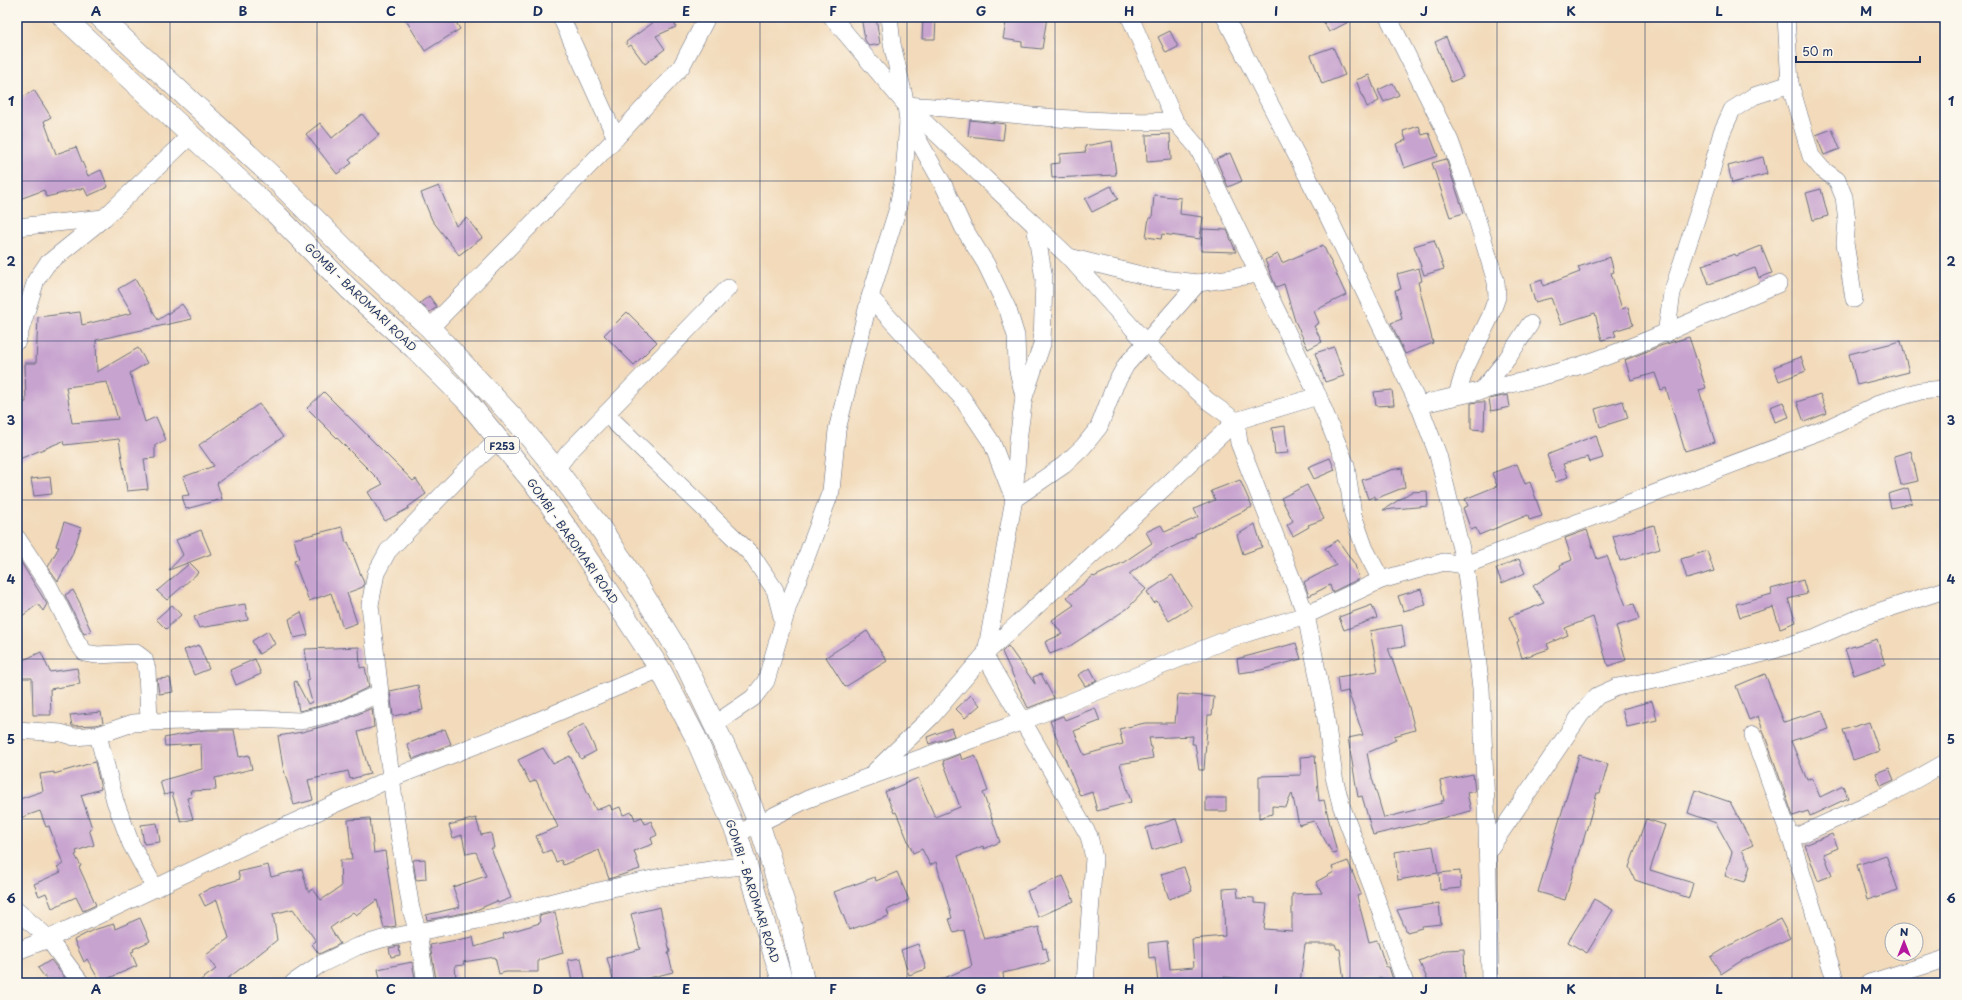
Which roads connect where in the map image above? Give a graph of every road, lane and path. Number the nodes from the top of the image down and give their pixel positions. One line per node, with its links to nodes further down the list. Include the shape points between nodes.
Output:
1 (63, 17): 14 (main road, GOMBI - BAROMARI ROAD / F253)
2 (100, 17): 27 (main road, GOMBI - BAROMARI ROAD / F253, via 274,178 348,252)
3 (561, 17): 15 (street)
4 (832, 17): 12 (street)
5 (889, 17): 12 (street)
6 (1130, 17): 13 (street)
7 (1225, 17): 36 (street, via 1328,216)
8 (1388, 17): 33 (street, via 1450,141 1496,282 1497,297)
9 (708, 18): 15 (street, via 681,66)
10 (1785, 18): 11 (street)
11 (1790, 84): 25 (street, via 1811,156 1822,169 1837,180 1844,197 1847,221 1845,243); 28 (street, via 1754,96 1732,110 1722,132 1672,293)
12 (907, 114): 13 (street, via 1129,123); 17 (street); 24 (street, via 904,176 897,210); 35 (street, via 1008,310 1016,336 1017,366)
13 (1175, 121): 20 (street, via 1198,148)
14 (190, 136): 16 (street); 39 (main road, GOMBI - BAROMARI ROAD / F253, via 276,214 349,289 467,400)
15 (616, 138): 27 (street)
16 (104, 218): 18 (street); 29 (street, via 47,264 36,280)
17 (1035, 225): 19 (street); 35 (street, via 1044,279 1042,344)
18 (17, 226)
19 (1069, 256): 21 (street, via 1153,278); 30 (street)
20 (1258, 274): 21 (street); 34 (street)
21 (1198, 283): 30 (street)
22 (1778, 284): 28 (street)
23 (728, 288): 37 (street)
24 (870, 296): 41 (street, via 962,398 992,443); 47 (street, via 837,430 831,491)
25 (1854, 299)
26 (1530, 324): 32 (street)
27 (430, 328): 40 (main road, GOMBI - BAROMARI ROAD / F253)
28 (1666, 334): 32 (street, via 1597,360)
29 (17, 341)
30 (1146, 343): 38 (street, via 1208,401); 41 (street, via 1126,365 1115,385 1099,427 1091,437 1064,465)
31 (1945, 389): 43 (street, via 1920,391 1883,402 1821,431)
32 (1482, 390): 33 (street)
33 (1457, 395): 36 (street)
34 (1318, 396): 38 (street); 44 (street, via 1346,465 1353,515 1365,549)
35 (1024, 397): 41 (street)
36 (1419, 405): 43 (street, via 1438,455)
37 (606, 414): 40 (street, via 568,452); 47 (street, via 751,554 775,590)
38 (1236, 421): 46 (street, via 1239,443); 48 (street)
39 (498, 440): 49 (main road, GOMBI - BAROMARI ROAD / F253, via 541,492 571,534); 50 (street, via 388,551 376,573 370,605)
40 (556, 469): 53 (main road, GOMBI - BAROMARI ROAD / F253, via 624,563 682,659)
41 (1014, 499): 48 (street)
42 (17, 538): 52 (street, via 49,586 84,653 136,653 144,659 147,669)
43 (1465, 564): 44 (street, via 1444,562); 63 (street, via 1482,688)
44 (1381, 580): 46 (street)
45 (1945, 590): 63 (street, via 1859,618 1816,637 1661,679 1617,687 1597,696 1581,714)
46 (1306, 615): 51 (street, via 1231,638); 77 (street, via 1326,712 1334,777 1341,805)
47 (783, 621): 53 (street, via 766,681 753,698)
48 (986, 653): 51 (street); 58 (street, via 931,717)
49 (660, 669): 59 (street); 61 (main road, GOMBI - BAROMARI ROAD / F253, via 695,736)
50 (380, 694): 52 (street, via 340,711 300,721 252,719); 59 (street)
51 (1023, 721): 58 (street); 76 (street, via 1089,836 1094,858)
52 (149, 722): 55 (street, via 133,723)
53 (715, 724): 60 (main road, GOMBI - BAROMARI ROAD / F253)
54 (17, 730): 55 (street, via 61,733 74,737)
55 (98, 735): 65 (street, via 115,801 131,844)
56 (1753, 735): 62 (street)
57 (1945, 763): 62 (street, via 1886,796)
58 (871, 775): 60 (street, via 808,799)
59 (392, 778): 65 (street); 67 (street, via 410,901)
60 (759, 824): 61 (street); 75 (main road, GOMBI - BAROMARI ROAD / F253, via 790,921)
61 (737, 834): 64 (main road, GOMBI - BAROMARI ROAD / F253)
62 (1791, 839): 79 (street)
63 (1488, 852): 78 (street)
64 (747, 865): 67 (street, via 661,877); 74 (main road, GOMBI - BAROMARI ROAD / F253)
65 (155, 888): 68 (street)
66 (17, 911): 68 (street)
67 (418, 933): 72 (street, via 382,939 356,947 319,965); 73 (street)
68 (48, 938): 69 (street); 71 (street)
69 (17, 951)
70 (1945, 959): 80 (street)
71 (81, 983)
72 (293, 983)
73 (426, 983)
74 (783, 983)
75 (804, 983)
76 (1085, 983)
77 (1405, 983)
78 (1490, 983)
79 (1836, 983)
80 (1869, 983)

